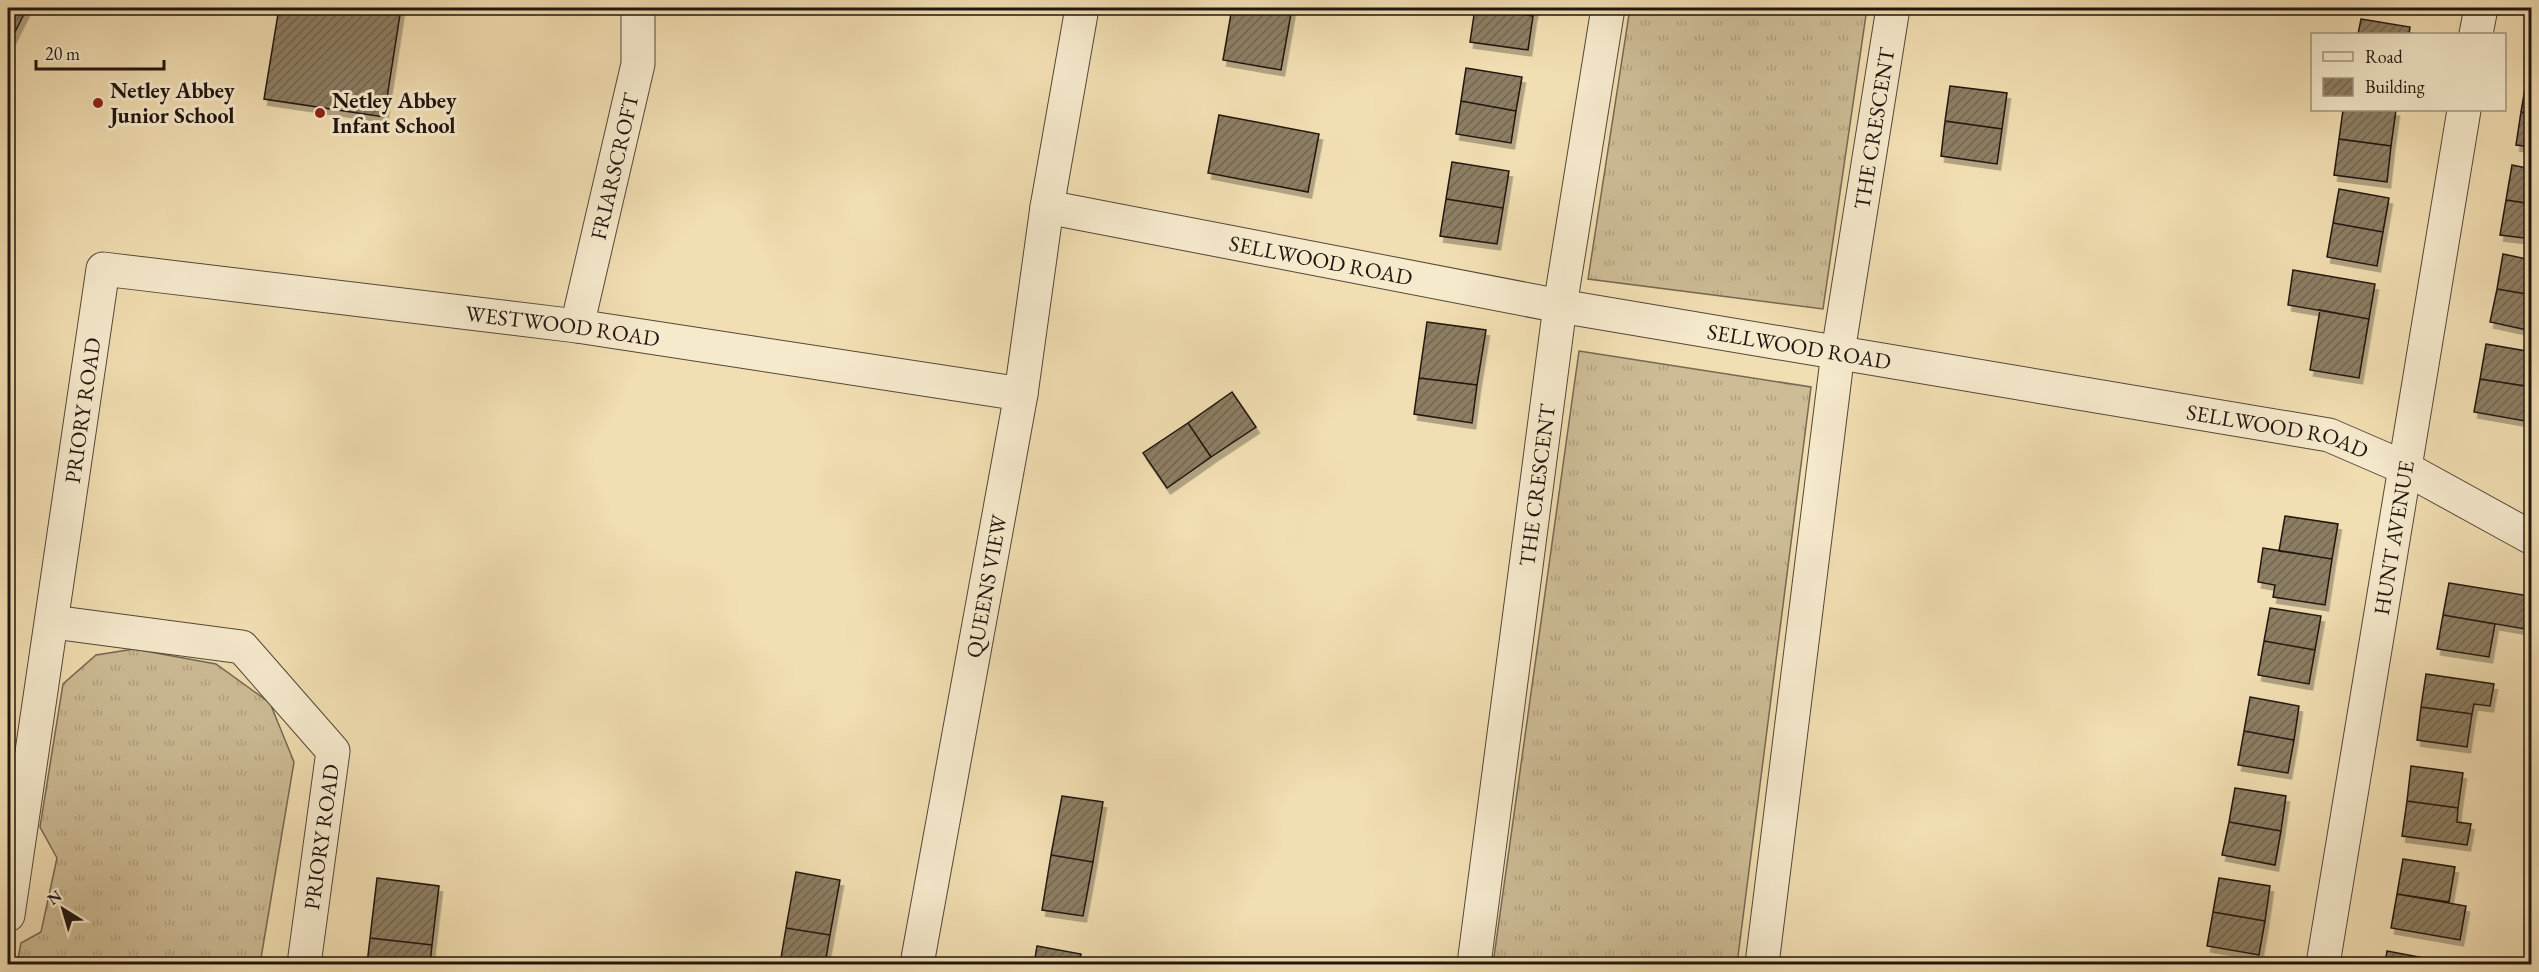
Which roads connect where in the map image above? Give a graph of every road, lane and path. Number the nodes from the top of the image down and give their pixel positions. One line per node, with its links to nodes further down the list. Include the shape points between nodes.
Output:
1 (638, 8): 11 (street, FRIARSCROFT, via 638,64)
2 (1082, 8): 8 (street, QUEENS VIEW)
3 (1608, 8): 10 (street, THE CRESCENT)
4 (1893, 8): 12 (street, THE CRESCENT)
5 (2481, 8): 6 (street)
6 (2476, 33)
7 (2464, 111): 14 (street, HUNT AVENUE)
8 (1047, 207): 10 (street, SELLWOOD ROAD); 13 (street, QUEENS VIEW)
9 (103, 269): 11 (street, WESTWOOD ROAD); 16 (street, PRIORY ROAD)
10 (1560, 306): 12 (street, SELLWOOD ROAD); 20 (street, THE CRESCENT)
11 (578, 326): 13 (street, WESTWOOD ROAD)
12 (1838, 352): 14 (street, SELLWOOD ROAD, via 2329,435); 21 (street, THE CRESCENT)
13 (1020, 394): 19 (street, QUEENS VIEW)
14 (2403, 467): 15 (street, SELLWOOD ROAD); 22 (street, HUNT AVENUE)
15 (2532, 538)
16 (52, 622): 17 (street, PRIORY ROAD); 18 (street, PRIORY ROAD, via 242,647 333,751)
17 (9, 900)
18 (304, 964)
19 (917, 964)
20 (1474, 964)
21 (1762, 964)
22 (2323, 964)

